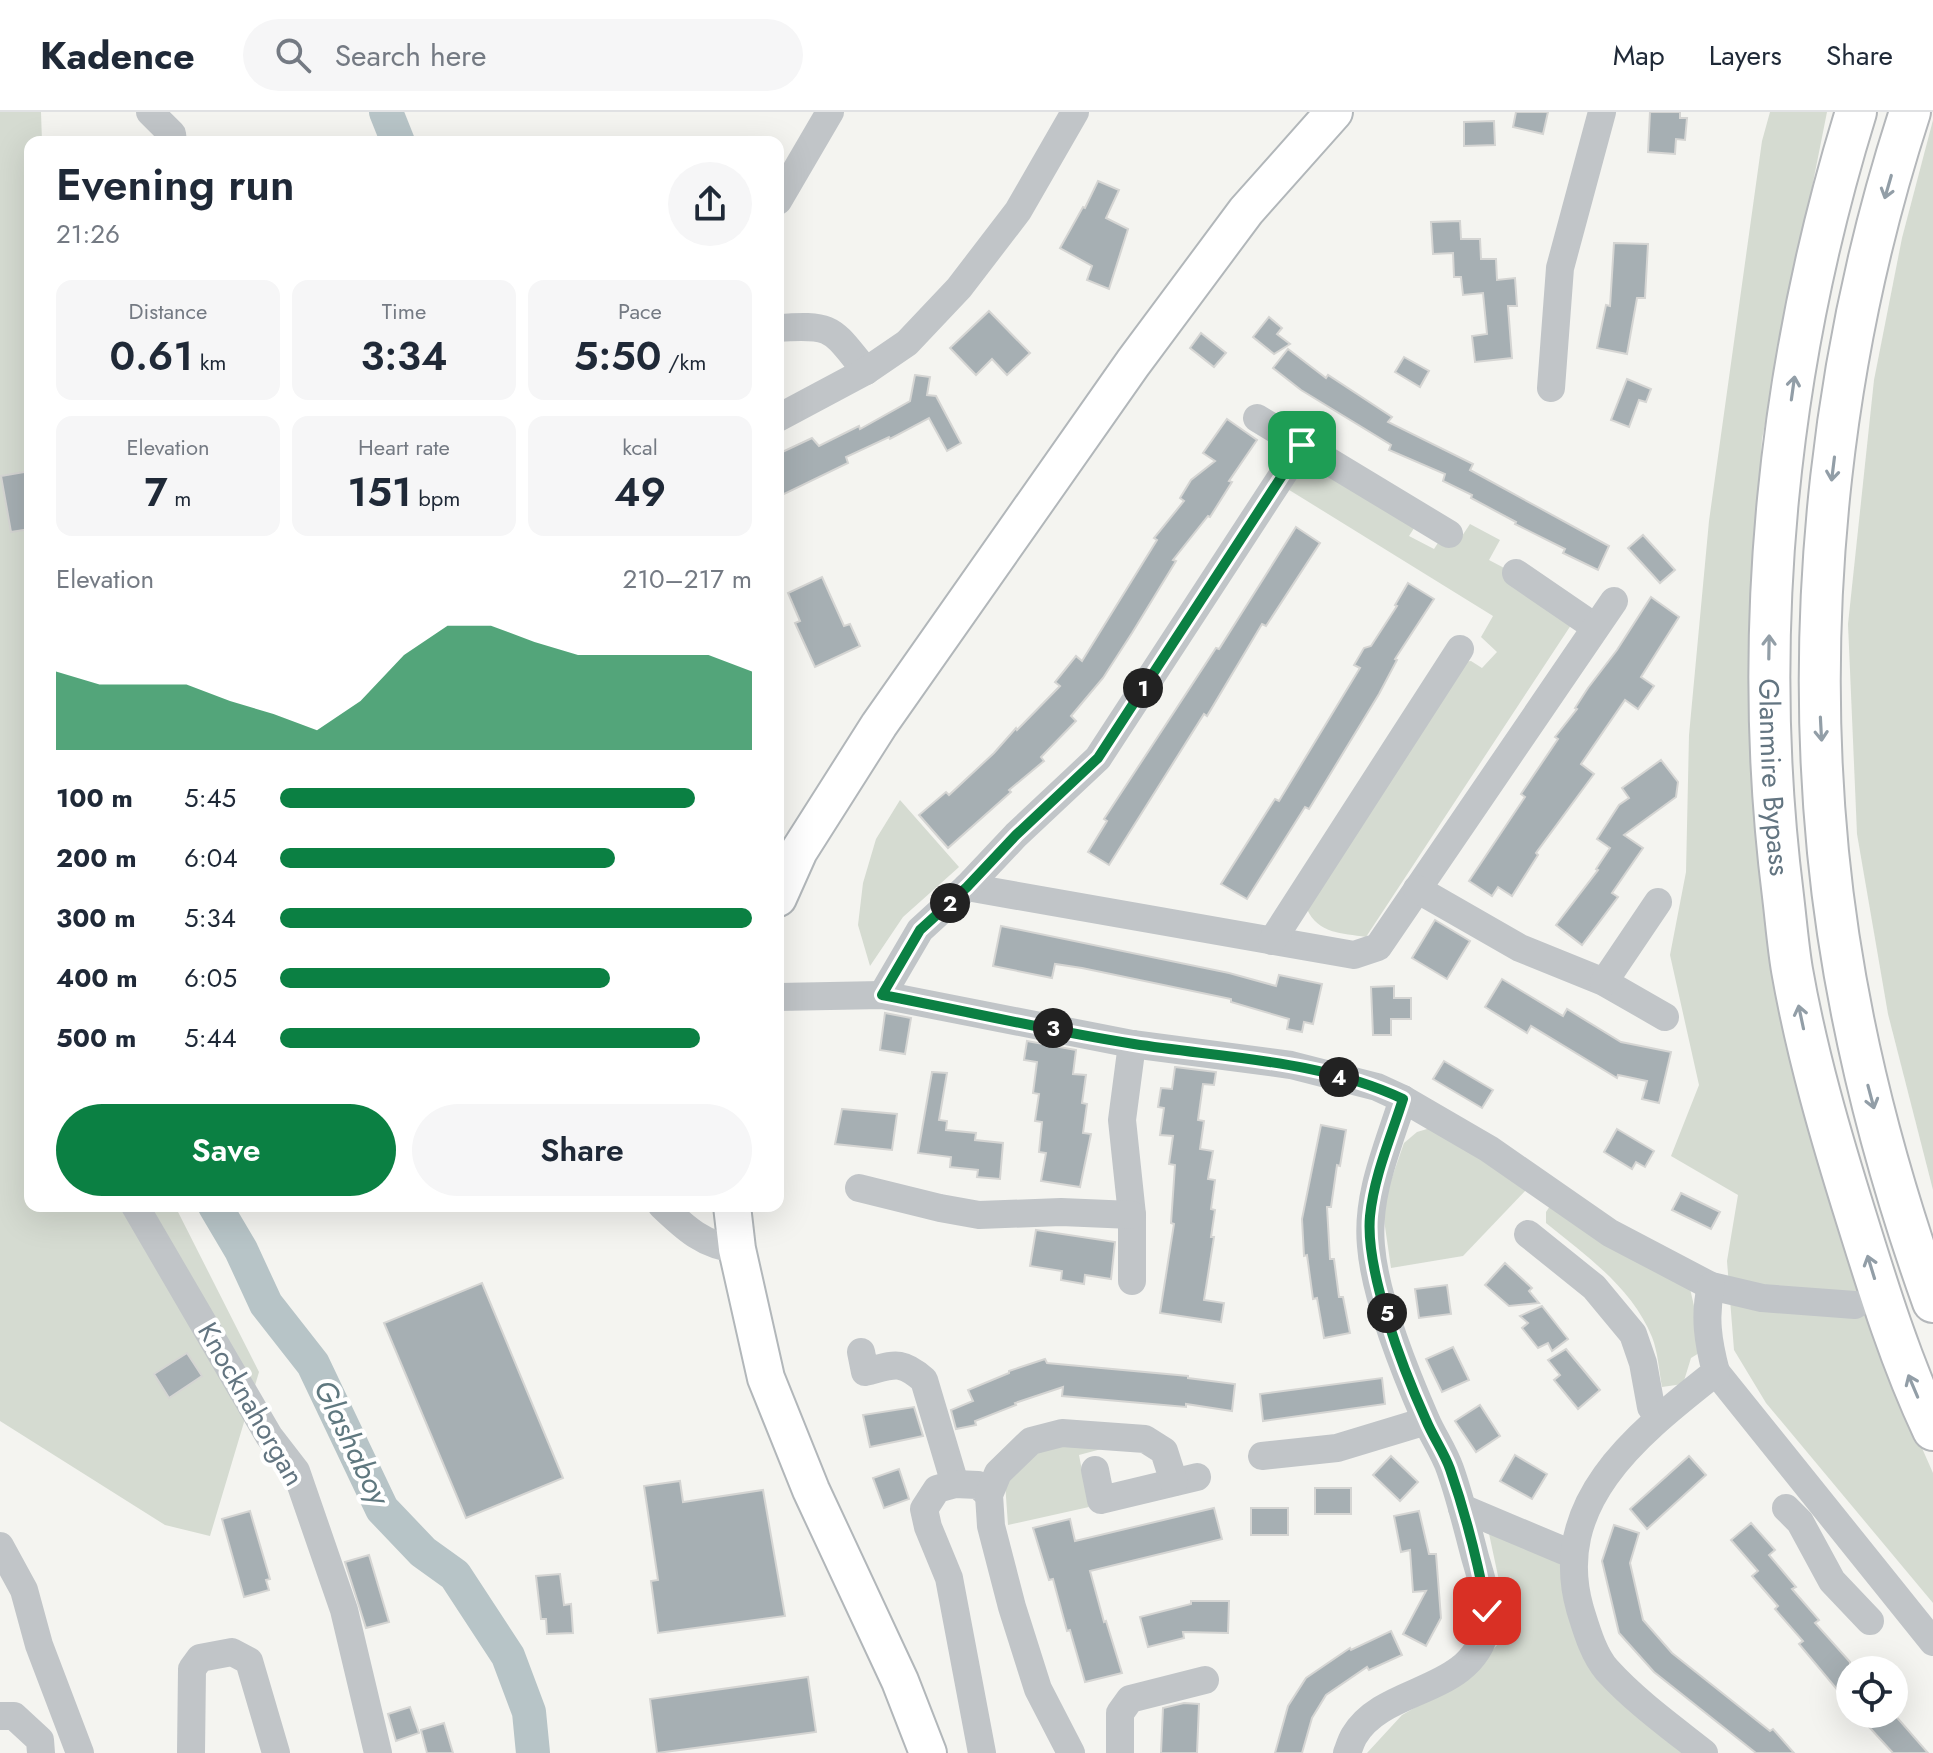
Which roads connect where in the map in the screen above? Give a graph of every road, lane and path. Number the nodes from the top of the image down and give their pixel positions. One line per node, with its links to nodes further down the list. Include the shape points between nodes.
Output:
1 (150, 112): 8 (street)
2 (830, 112): 9 (street)
3 (1075, 112): 11 (street, via 1018,211 959,288 907,343)
4 (1334, 112): 21 (main road, via 1246,211 1133,363 870,738 799,851)
5 (1602, 112): 12 (street, via 1560,268)
6 (1856, 112): 47 (highway, Glanmire Bypass, one-way to 6, via 1895,1341 1823,1112 1791,966 1775,834 1769,643 1773,557 1812,274)
7 (1910, 112): 41 (highway, Glanmire Bypass, one-way to 41, via 1875,230 1843,398 1829,503 1820,706 1828,853 1854,1020 1892,1177)
8 (172, 136)
9 (784, 191)
10 (784, 328): 11 (street, via 813,326 833,332)
11 (866, 371): 13 (street)
12 (1551, 388)
13 (784, 415)
14 (1257, 418): 15 (street)
15 (1302, 445): 16 (street); 22 (street, via 1098,758)
16 (1449, 534)
17 (1516, 573): 19 (street)
18 (1614, 601): 19 (street)
19 (1595, 627): 23 (street)
20 (1460, 649): 25 (street)
21 (784, 885)
22 (967, 887): 25 (street); 27 (street, via 920,930)
23 (1417, 889): 25 (street, via 1378,947 1354,955); 26 (street, via 1520,948)
24 (1658, 902): 26 (street)
25 (1272, 941)
26 (1604, 982): 29 (street)
27 (882, 995): 28 (street); 30 (street)
28 (784, 997)
29 (1665, 1017)
30 (1132, 1044): 31 (street, via 1291,1065); 36 (street, via 1122,1120)
31 (1403, 1099): 40 (street, via 1489,1149 1610,1233); 46 (street, via 1375,1185 1371,1245 1374,1271)
32 (859, 1188): 36 (street, via 979,1215)
33 (138, 1212): 66 (street, Knocknahorgan, via 269,1436 296,1471 344,1610)
34 (668, 1212): 38 (street, via 694,1236)
35 (733, 1212): 38 (main road)
36 (1132, 1215): 39 (street)
37 (1528, 1234): 45 (street, via 1594,1287 1633,1334 1651,1407)
38 (737, 1249): 67 (main road, via 766,1378)
39 (1132, 1281)
40 (1711, 1286): 42 (street, via 1762,1298); 44 (street, via 1708,1343)
41 (1933, 1302)
42 (1855, 1305)
43 (861, 1352): 50 (street, via 865,1372 898,1363 924,1380)
44 (1716, 1372): 45 (street); 56 (street)
45 (1659, 1418): 55 (street, via 1604,1475 1589,1503)
46 (1426, 1421): 48 (street, via 1337,1448); 52 (street, via 1449,1466)
47 (1933, 1430)
48 (1262, 1456)
49 (1095, 1470): 51 (street, via 1101,1500 1186,1480 1164,1451 1145,1439 1062,1433 1031,1441 998,1473)
50 (955, 1484): 51 (street, via 978,1485); 68 (street, via 937,1489 924,1509 949,1578)
51 (989, 1495): 69 (street, via 991,1526 1012,1607 1034,1675)
52 (1462, 1508): 55 (street); 71 (street, via 1487,1611 1482,1641 1458,1672 1375,1714 1354,1735)
53 (1786, 1508): 57 (street)
54 (0, 1546): 63 (street, via 24,1590)
55 (1574, 1555): 72 (street, via 1576,1593 1605,1668)
56 (1879, 1575): 57 (street); 59 (street)
57 (1846, 1597): 58 (street)
58 (1870, 1621)
59 (1933, 1642)
60 (1205, 1680): 70 (street, via 1130,1699 1120,1713)
61 (0, 1716): 62 (street, via 14,1716 23,1724 40,1740)
62 (41, 1753)
63 (80, 1753)
64 (191, 1753): 65 (street, via 192,1669 200,1658 232,1652 249,1661)
65 (276, 1753)
66 (378, 1753)
67 (928, 1753)
68 (982, 1753)
69 (1071, 1753)
70 (1120, 1753)
71 (1347, 1753)
72 (1704, 1753)

